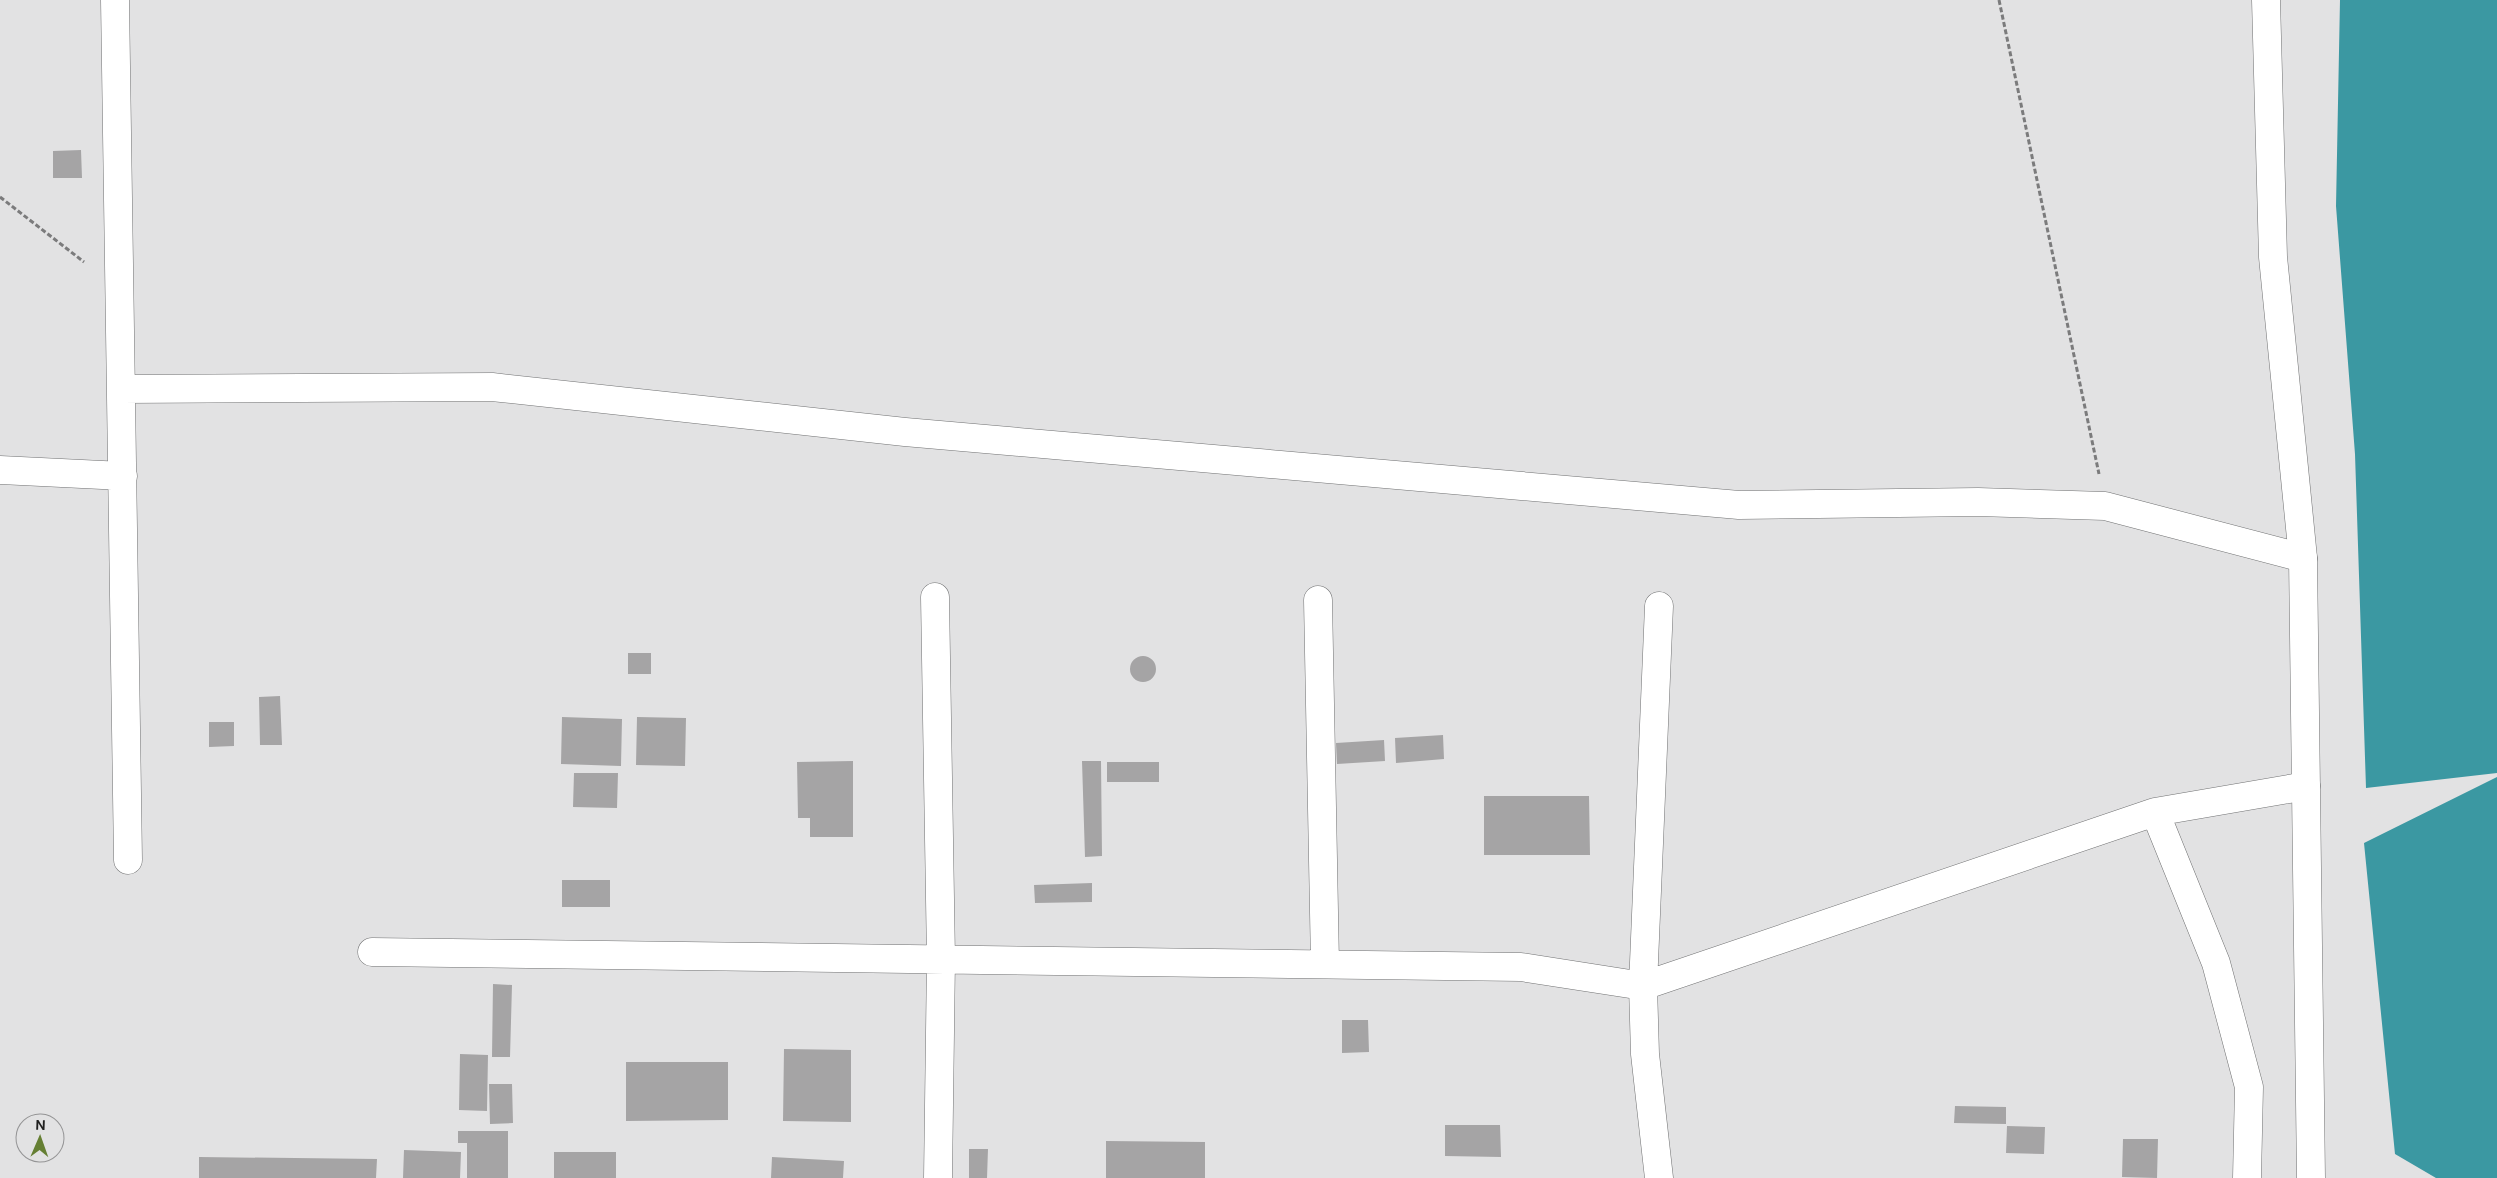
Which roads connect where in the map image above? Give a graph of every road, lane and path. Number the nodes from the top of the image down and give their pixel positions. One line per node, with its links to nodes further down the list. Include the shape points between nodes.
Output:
1 (115, 0): 5 (main road)
2 (1999, 0): 9 (path)
3 (2266, 0): 10 (main road, via 2274,257)
4 (0, 197): 5 (path)
5 (120, 290): 6 (main road)
6 (122, 389): 8 (main road); 9 (main road, via 492,387 905,432 1740,505 1978,502)
7 (0, 470): 8 (main road)
8 (123, 476): 16 (main road)
9 (2105, 506): 10 (main road)
10 (2303, 558): 14 (main road)
11 (935, 597): 18 (main road)
12 (1318, 600): 19 (main road)
13 (1659, 606): 20 (main road)
14 (2306, 786): 15 (main road); 24 (main road)
15 (2155, 812): 20 (main road); 23 (main road, via 2216,963 2249,1087)
16 (128, 860)
17 (372, 952): 18 (main road)
18 (941, 959): 19 (main road); 21 (main road)
19 (1325, 964): 20 (main road, via 1521,967)
20 (1643, 986): 22 (main road, via 1644,1054)
21 (938, 1178)
22 (1659, 1178)
23 (2247, 1178)
24 (2311, 1178)

